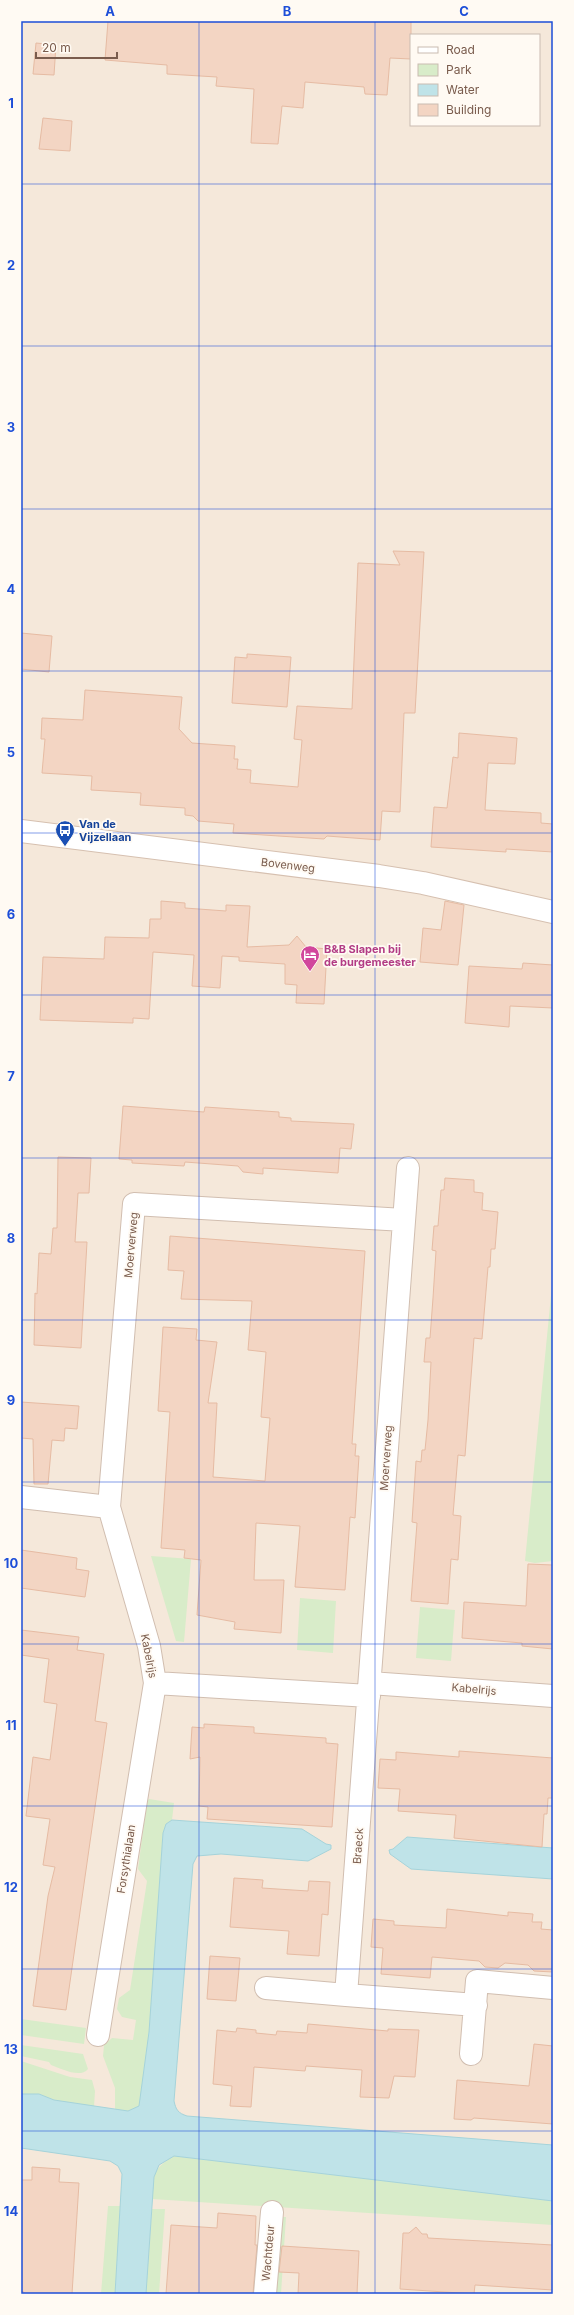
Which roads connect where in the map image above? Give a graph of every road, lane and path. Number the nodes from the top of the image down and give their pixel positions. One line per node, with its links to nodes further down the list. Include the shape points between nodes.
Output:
1 (21, 831): 2 (street, Bovenweg, via 379,876 423,883)
2 (553, 912)
3 (408, 1168): 4 (street, Moerverweg)
4 (404, 1220): 6 (street, Moerverweg, via 134,1204); 8 (street, Moerverweg)
5 (21, 1497): 6 (street)
6 (109, 1507): 7 (street, Kabelrijs, via 150,1646)
7 (155, 1683): 8 (street, Kabelrijs); 14 (street, Forsythialaan)
8 (370, 1690): 9 (street, Kabelrijs); 12 (street, Braeck)
9 (553, 1696)
10 (266, 1988): 12 (street)
11 (553, 1988): 13 (street, via 478,1981)
12 (346, 1996): 13 (street)
13 (476, 2005): 15 (street)
14 (98, 2035)
15 (471, 2054)
16 (272, 2212): 17 (street, Wachtdeur)
17 (265, 2294)

